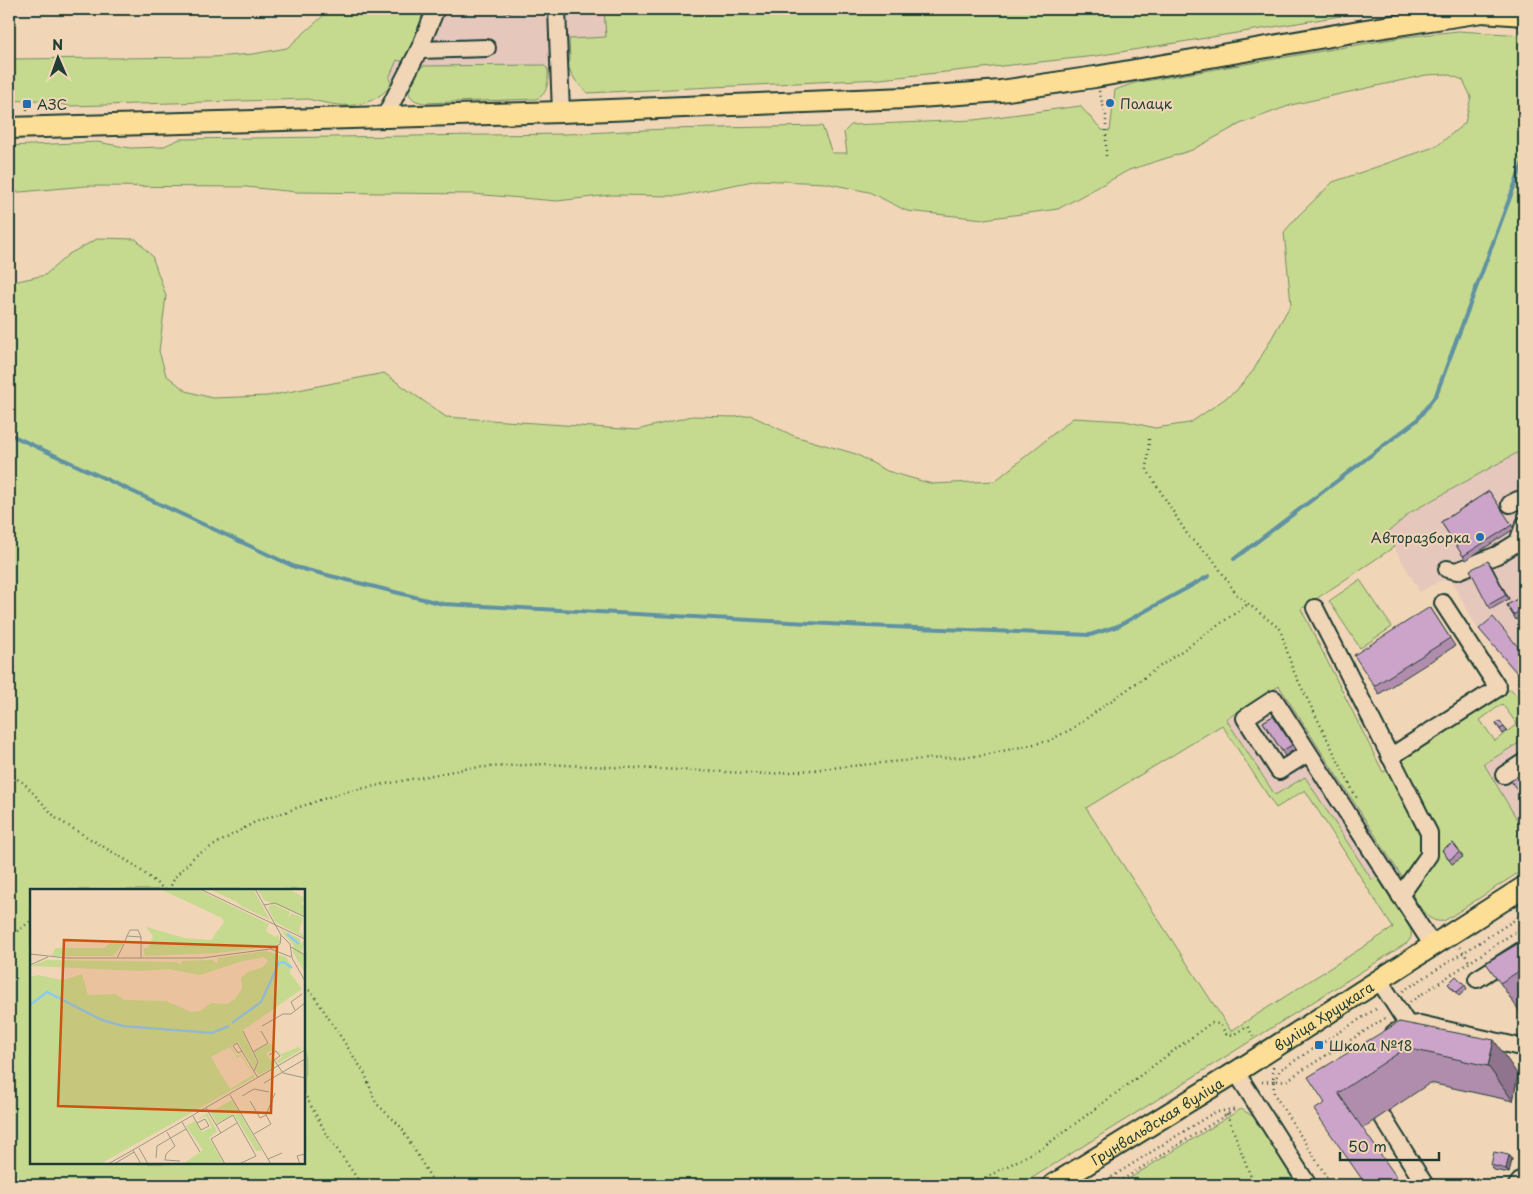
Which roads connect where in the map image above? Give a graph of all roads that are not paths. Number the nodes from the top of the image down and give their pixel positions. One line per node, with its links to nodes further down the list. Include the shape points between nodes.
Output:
1 (557, 9): 7 (street)
2 (1487, 10): 4 (main road); 7 (main road, via 1095,78 1001,91)
3 (435, 11): 6 (street)
4 (1524, 15)
5 (487, 48): 6 (street)
6 (419, 50): 8 (street)
7 (561, 112): 8 (main road)
8 (384, 118): 9 (main road)
9 (9, 128)
10 (1524, 525): 11 (street, via 1518,542 1498,555 1457,571)
11 (1447, 570)
12 (1443, 603): 15 (street, via 1498,688)
13 (1315, 608): 15 (street)
14 (1308, 753): 19 (street)
15 (1390, 756): 19 (street, via 1428,833 1429,855)
16 (1524, 762): 17 (street)
17 (1504, 775)
18 (1524, 887): 20 (main road, вуліца Хруцкага)
19 (1400, 896): 20 (street)
20 (1433, 946): 23 (main road, вуліца Хруцкага)
21 (1524, 949): 22 (street)
22 (1477, 979)
23 (1379, 980): 24 (street); 27 (main road, вуліца Хруцкага)
24 (1408, 1025): 25 (street); 26 (street, via 1420,1024)
25 (1384, 1040)
26 (1516, 1046)
27 (1236, 1072): 30 (main road, Грунвальдская вуліца); 31 (street)
28 (1382, 1116): 32 (street)
29 (1524, 1177): 33 (street)
30 (1064, 1182)
31 (1308, 1185)
32 (1425, 1185)
33 (1517, 1185)

